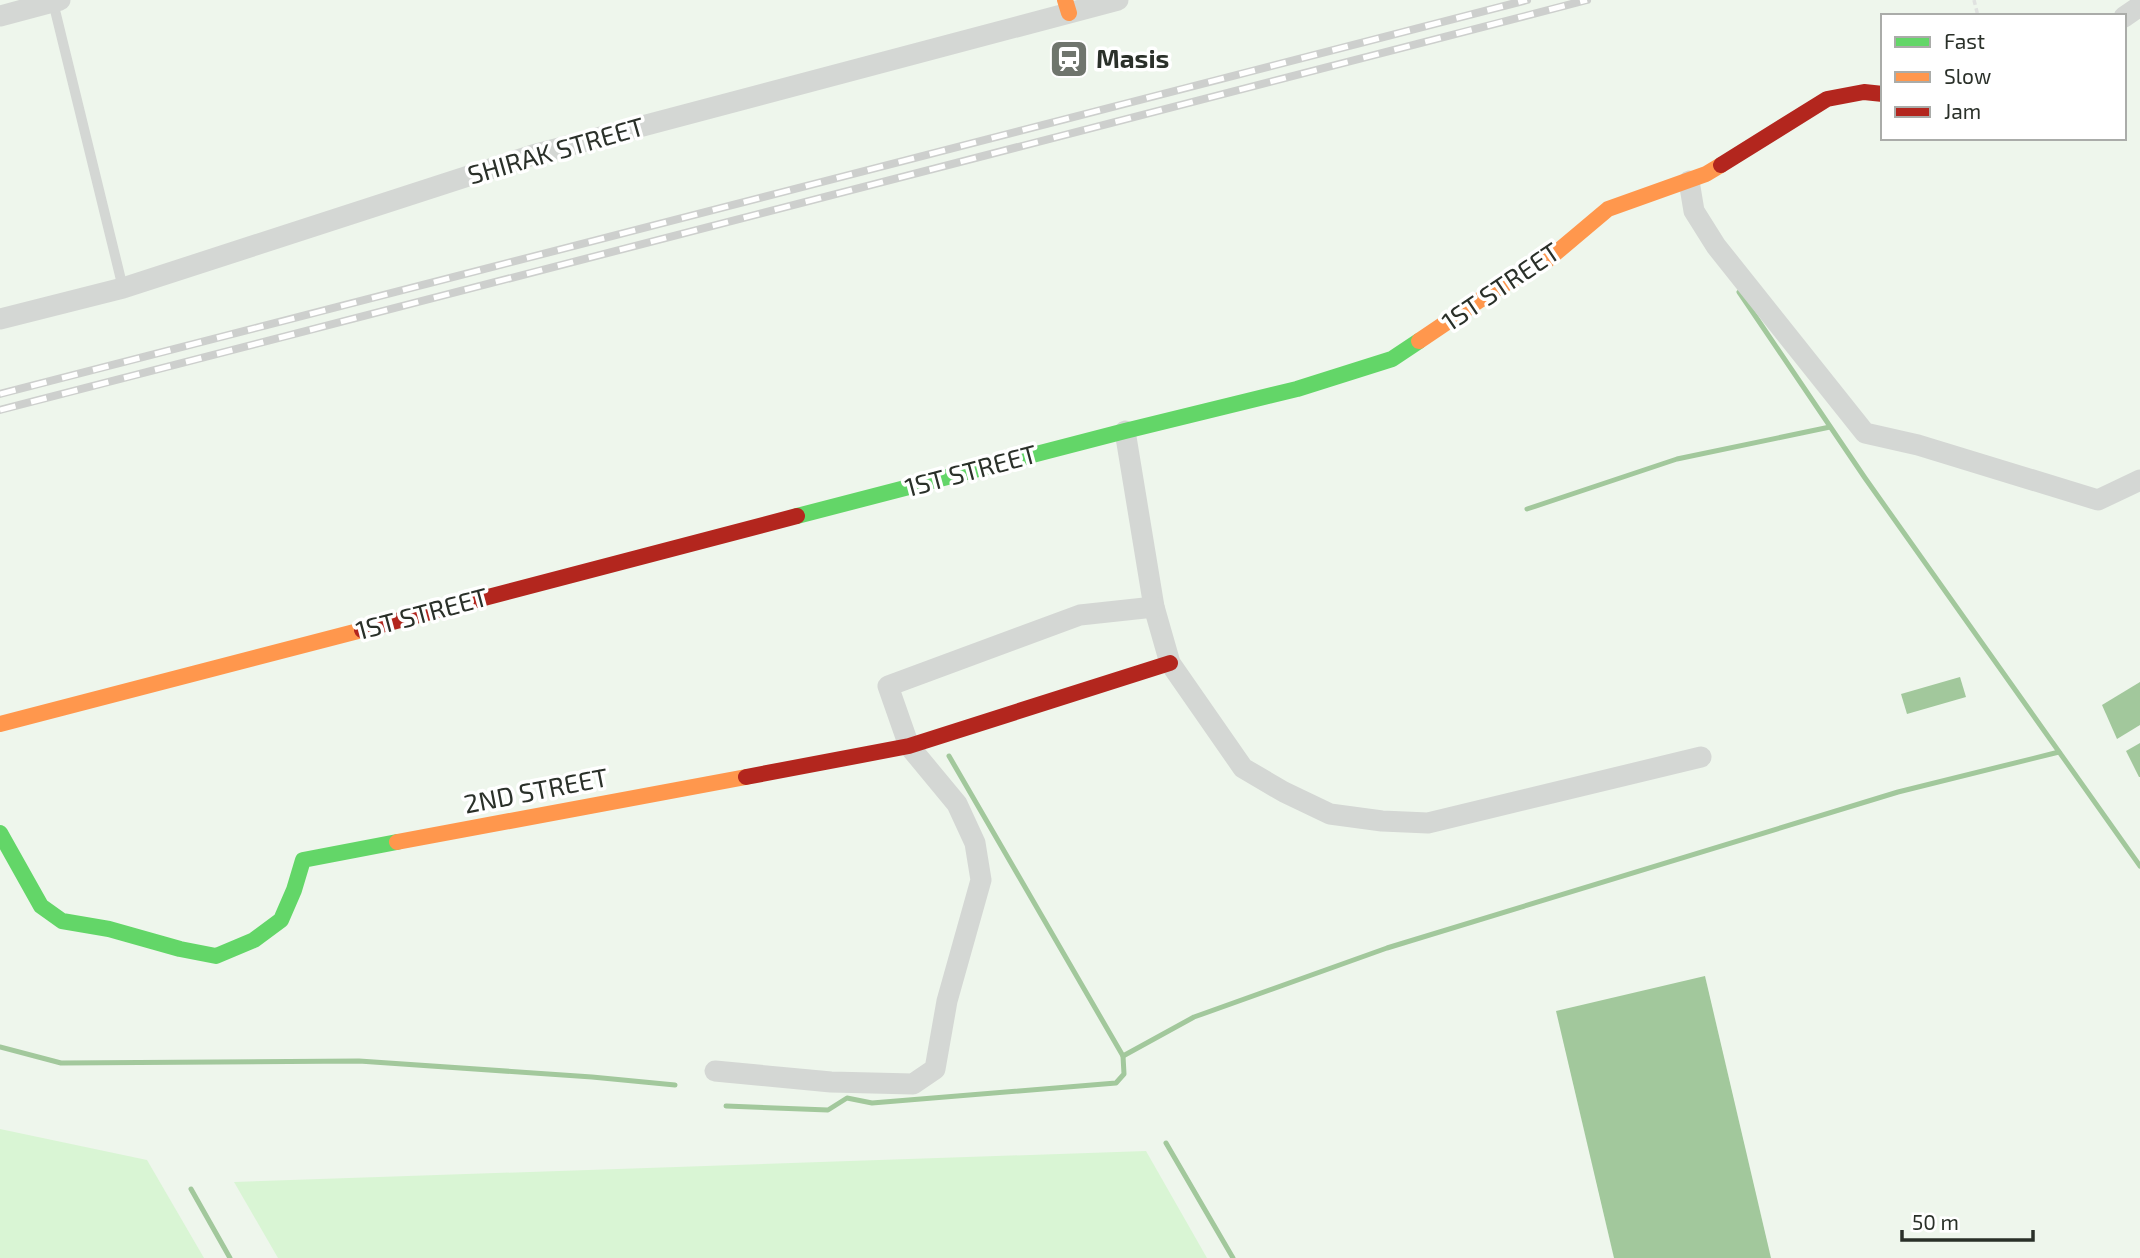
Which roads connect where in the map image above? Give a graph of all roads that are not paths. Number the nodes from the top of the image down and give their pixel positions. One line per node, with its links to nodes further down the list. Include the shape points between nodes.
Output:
1 (1118, 0): 3 (street, SHIRAK STREET)
2 (57, 1): 4 (street); 7 (lane)
3 (1067, 6): 7 (street, SHIRAK STREET, via 533,155)
4 (0, 16)
5 (1881, 94): 6 (street, 1ST STREET, via 1827,99)
6 (1689, 181): 9 (street, 1ST STREET, via 1608,209 1545,262 1392,359 1297,389); 10 (street, via 1693,211 1716,246 1865,433 1918,444 2098,500)
7 (122, 288): 8 (street, SHIRAK STREET)
8 (0, 319)
9 (1125, 431): 11 (street); 13 (street, 1ST STREET)
10 (2140, 480)
11 (1154, 607): 12 (street); 14 (street, via 1080,615 888,686)
12 (1170, 663): 14 (street, 2ND STREET); 15 (street, via 1243,768 1330,814 1428,823)
13 (0, 724)
14 (909, 746): 16 (street, 2ND STREET, via 303,860 281,920 254,940 216,956 62,921 41,906); 17 (street, via 957,804 975,843 981,880 947,1001 935,1069 913,1084)
15 (1701, 757)
16 (0, 833)
17 (715, 1071)

